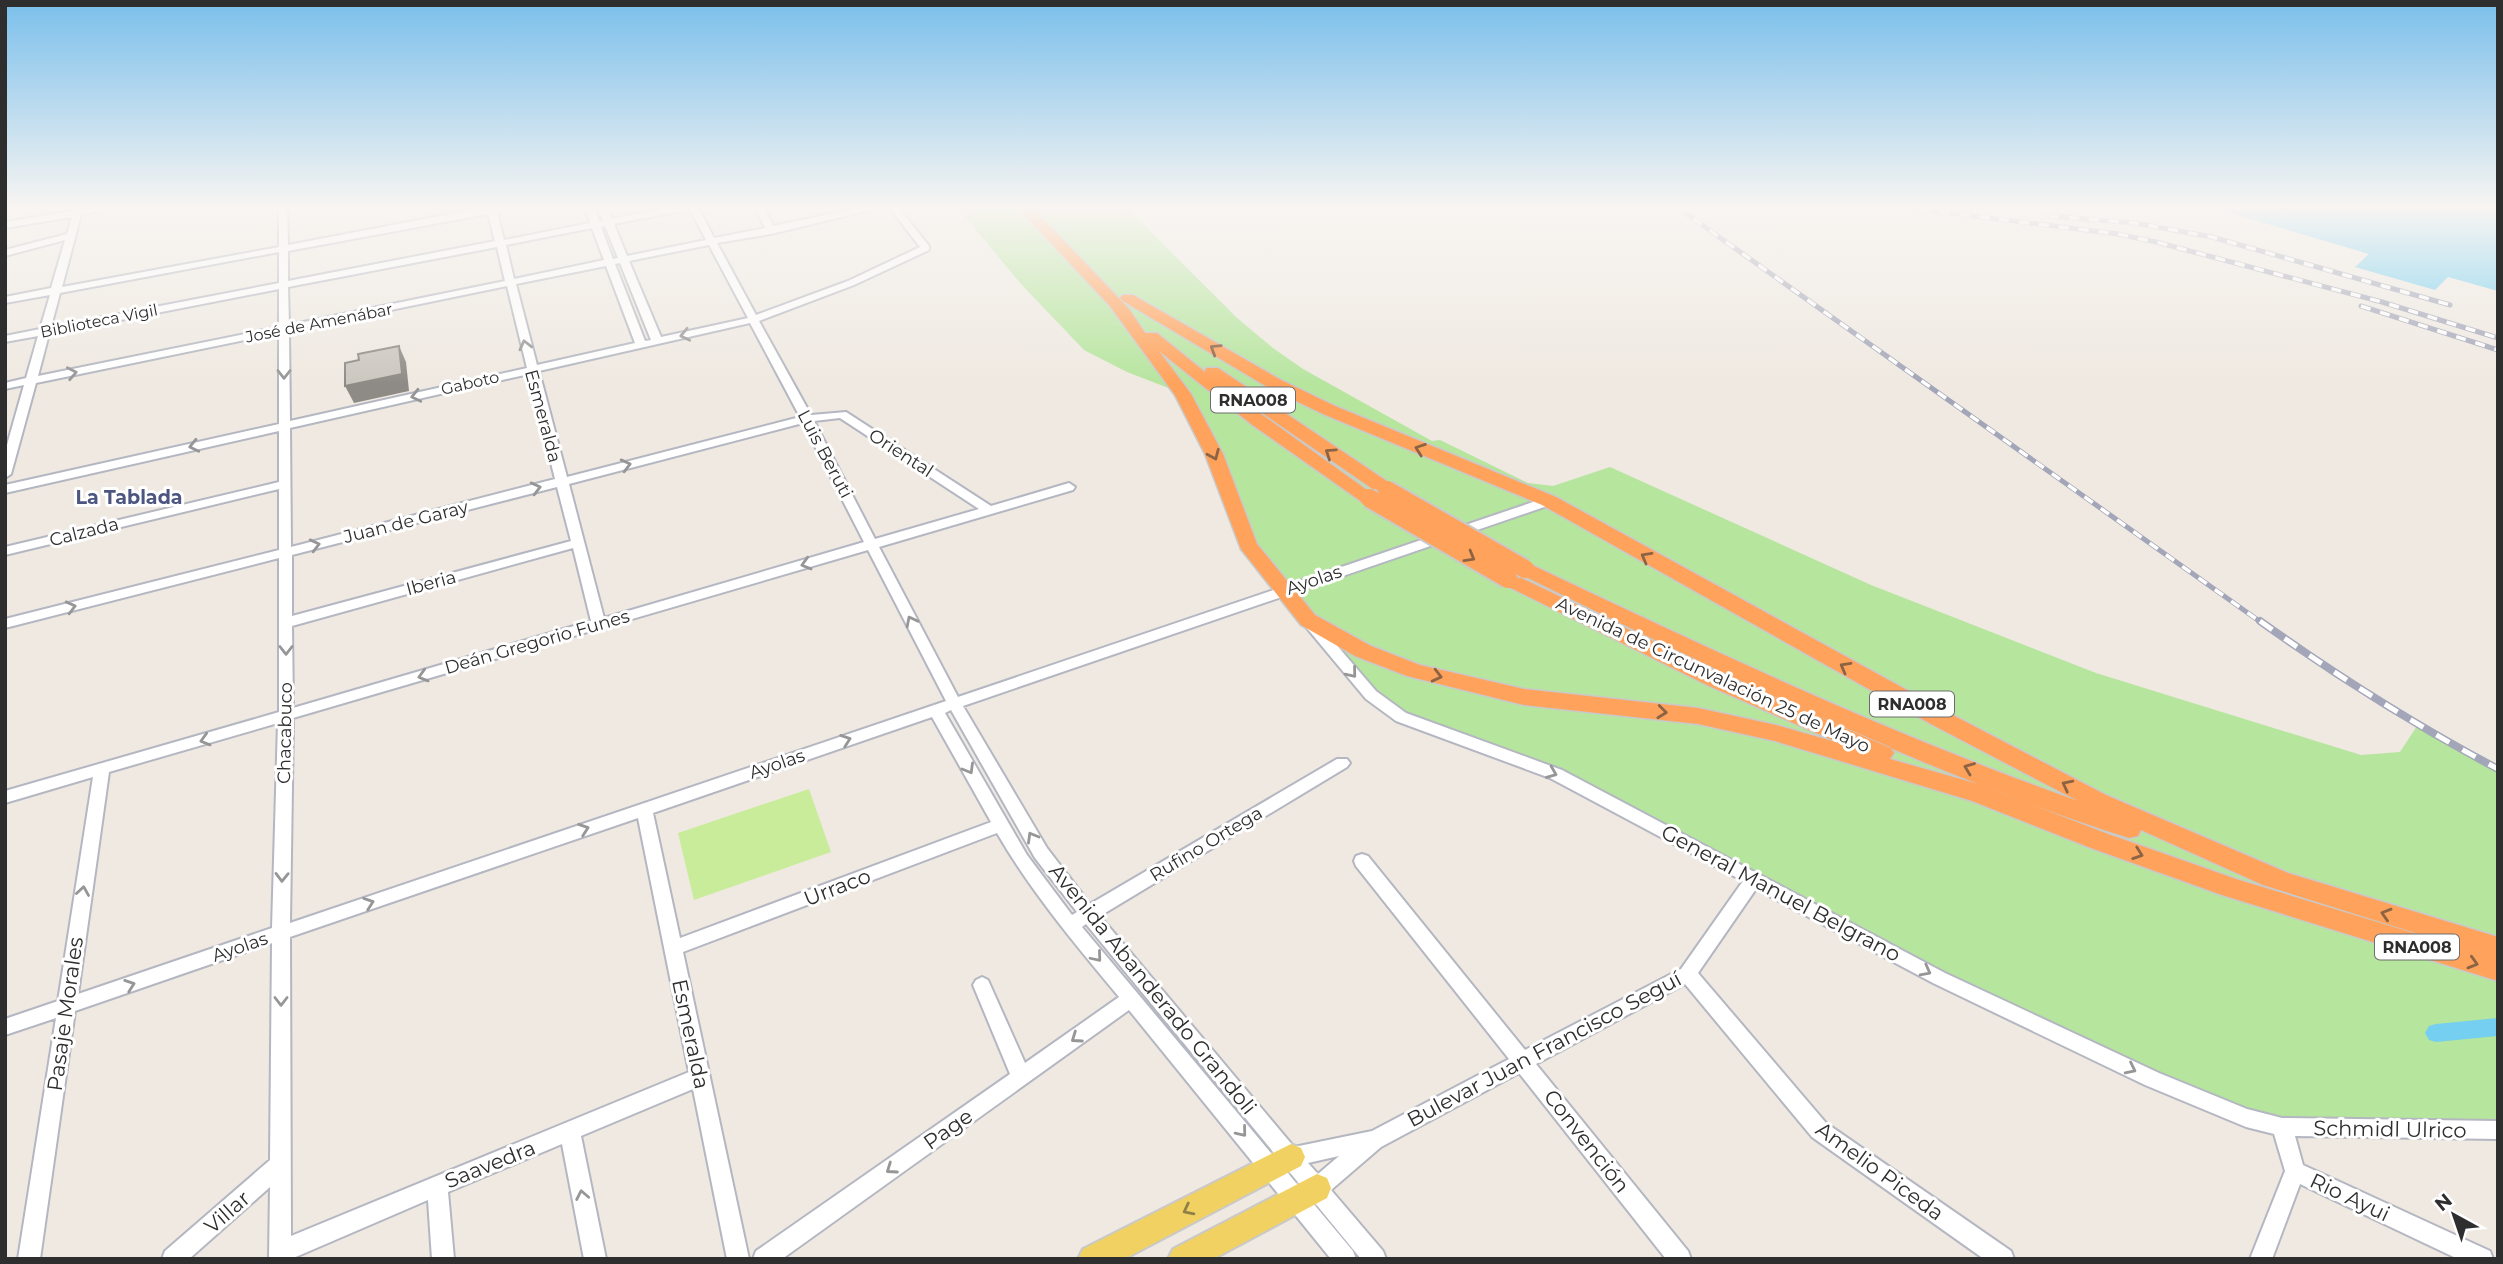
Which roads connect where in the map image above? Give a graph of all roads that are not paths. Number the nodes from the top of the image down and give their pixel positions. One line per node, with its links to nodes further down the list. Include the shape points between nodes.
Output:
1 (63, 266): 15 (street)
2 (189, 266): 15 (street)
3 (283, 266): 14 (street, Chacabuco)
4 (386, 266): 14 (street, Biblioteca Vigil)
5 (505, 266): 13 (street, Esmeralda)
6 (600, 266): 13 (street, José de Amenábar)
7 (611, 266): 23 (street)
8 (626, 266): 22 (street)
9 (725, 266): 18 (street, Luis Beruti)
10 (887, 266): 18 (street, Gaboto)
11 (1085, 266): 17 (highway, Avenida de Circunvalación 25 de Mayo / RNA008)
12 (1092, 266): 17 (highway, Avenida de Circunvalación 25 de Mayo / RNA008)
13 (510, 284): 19 (street, José de Amenábar); 24 (street, Esmeralda, one-way to 13)
14 (283, 286): 19 (street, Chacabuco); 20 (street, Biblioteca Vigil)
15 (56, 290): 16 (street); 20 (street)
16 (5, 300)
17 (1122, 301): 34 (highway, one-way to 17, via 1329,410); 40 (highway, Avenida de Circunvalación 25 de Mayo / RNA008, bridge, via 1199,378 1250,417); 41 (highway, RNA008, one-way to 41, via 1184,394 1214,454 1248,545)
18 (752, 320): 22 (street, Gaboto, one-way to 22); 27 (street, Luis Beruti)
19 (283, 330): 25 (street, José de Amenábar, one-way to 19); 28 (street, Chacabuco, one-way to 28)
20 (45, 331): 21 (street, Biblioteca Vigil); 25 (street)
21 (5, 339)
22 (657, 341): 23 (street, Gaboto)
23 (641, 345): 24 (street, Gaboto)
24 (531, 369): 28 (street, Gaboto, one-way to 28); 30 (street, Esmeralda)
25 (31, 381): 26 (street, José de Amenábar); 29 (street)
26 (5, 386)
27 (807, 419): 30 (street, Juan de Garay, one-way to 27); 35 (street, Oriental, via 842,414); 37 (street, Luis Beruti)
28 (284, 426): 31 (street, Chacabuco); 33 (street, Gaboto, one-way to 33)
29 (5, 474)
30 (560, 482): 36 (street, Esmeralda); 39 (street, Juan de Garay, one-way to 30)
31 (284, 484): 38 (street, Calzada); 39 (street, Chacabuco)
32 (1069, 487): 35 (street, Deán Gregorio Funes)
33 (5, 489)
34 (1549, 501): 41 (street, Ayolas); 57 (highway, RNA008, one-way to 34, via 2098,801)
35 (989, 510): 37 (street, Deán Gregorio Funes)
36 (577, 543): 43 (street, Iberia); 45 (street, Esmeralda)
37 (872, 545): 45 (street, Deán Gregorio Funes, one-way to 45); 46 (street, Luis Beruti, one-way to 37)
38 (5, 551)
39 (285, 553): 43 (street, Chacabuco); 44 (street, Juan de Garay, one-way to 39)
40 (1517, 574): 51 (highway, Avenida de Circunvalación 25 de Mayo / RNA008, via 1715,680); 57 (highway, Avenida de Circunvalación 25 de Mayo / RNA008, one-way to 40, via 2118,825 1862,725)
41 (1282, 591): 42 (highway); 46 (street, Ayolas)
42 (1308, 620): 51 (highway, one-way to 51, via 1363,651 1415,671 1524,697 1711,718); 56 (street, General Manuel Belgrano, one-way to 56, via 1371,695 1401,717 1556,774)
43 (285, 623): 48 (street, Chacabuco, one-way to 48)
44 (5, 624)
45 (598, 624): 48 (street, Deán Gregorio Funes, one-way to 48)
46 (954, 703): 47 (street, Ayolas); 58 (street, Avenida Abanderado Grandoli, one-way to 46, via 1041,853)
47 (936, 710): 53 (street, Ayolas, one-way to 47); 54 (street, Avenida Abanderado Grandoli, one-way to 54)
48 (286, 716): 50 (street, Deán Gregorio Funes, one-way to 50); 60 (street, Chacabuco, one-way to 60)
49 (1342, 763): 58 (street, Rufino Ortega)
50 (102, 769): 52 (street, Deán Gregorio Funes); 67 (street, Pasaje Morales, one-way to 50)
51 (1983, 795): 63 (highway, Avenida de Circunvalación 25 de Mayo / RNA008, one-way to 63, via 2337,923)
52 (5, 797)
53 (644, 809): 60 (street, Ayolas, one-way to 53); 61 (street, Esmeralda)
54 (1001, 825): 59 (street, Avenida Abanderado Grandoli); 61 (street, Urraco)
55 (1362, 861): 69 (street, Convención)
56 (1753, 880): 64 (street, Bulevar Juan Francisco Seguí); 72 (street, General Manuel Belgrano, one-way to 72, via 1939,978 2152,1079 2246,1118)
57 (2286, 883): 62 (highway, Avenida de Circunvalación 25 de Mayo / RNA008, one-way to 57)
58 (1088, 914): 59 (street, Rufino Ortega); 76 (street, Avenida Abanderado Grandoli)
59 (1070, 925): 66 (street, Avenida Abanderado Grandoli, one-way to 66)
60 (281, 933): 67 (street, Ayolas, one-way to 60); 77 (street, Chacabuco, one-way to 77)
61 (673, 948): 70 (street, Esmeralda)
62 (2498, 948)
63 (2498, 970)
64 (1686, 974): 69 (street, Bulevar Juan Francisco Seguí); 93 (street, Amelio Piceda, via 1819,1130)
65 (982, 985): 71 (street)
66 (1132, 998): 71 (street, Page, one-way to 71); 76 (street, Avenida Abanderado Grandoli, one-way to 76)
67 (65, 1007): 68 (street, Ayolas); 82 (street, Pasaje Morales)
68 (5, 1027)
69 (1524, 1061): 75 (street, Bulevar Juan Francisco Seguí); 92 (street, Convención)
70 (699, 1077): 74 (street, Saavedra); 86 (street, Esmeralda)
71 (1021, 1077): 87 (street, Page, one-way to 87)
72 (2282, 1127): 73 (street, Schmidl Ulrico); 78 (street)
73 (2498, 1130)
74 (570, 1131): 79 (street, Saavedra); 85 (street, one-way to 74)
75 (1374, 1140): 76 (street, Bulevar Juan Francisco Seguí); 80 (street, Bulevar Juan Francisco Seguí)
76 (1281, 1162): 80 (street, Avenida Abanderado Grandoli); 88 (main road, Bulevar Juan Francisco Seguí, one-way to 88)
77 (280, 1165): 81 (street, Chacabuco); 83 (street, Villar)
78 (2295, 1171): 94 (street); 95 (street, Rio Ayui)
79 (437, 1186): 81 (street, Saavedra); 84 (street)
80 (1306, 1194): 89 (main road, Bulevar Juan Francisco Seguí); 90 (street, Avenida Abanderado Grandoli); 91 (street, Avenida Abanderado Grandoli)
81 (280, 1255)
82 (29, 1259)
83 (173, 1259)
84 (443, 1259)
85 (595, 1259)
86 (737, 1259)
87 (764, 1259)
88 (1093, 1259)
89 (1183, 1259)
90 (1345, 1259)
91 (1375, 1259)
92 (1680, 1259)
93 (2003, 1259)
94 (2261, 1259)
95 (2482, 1259)

